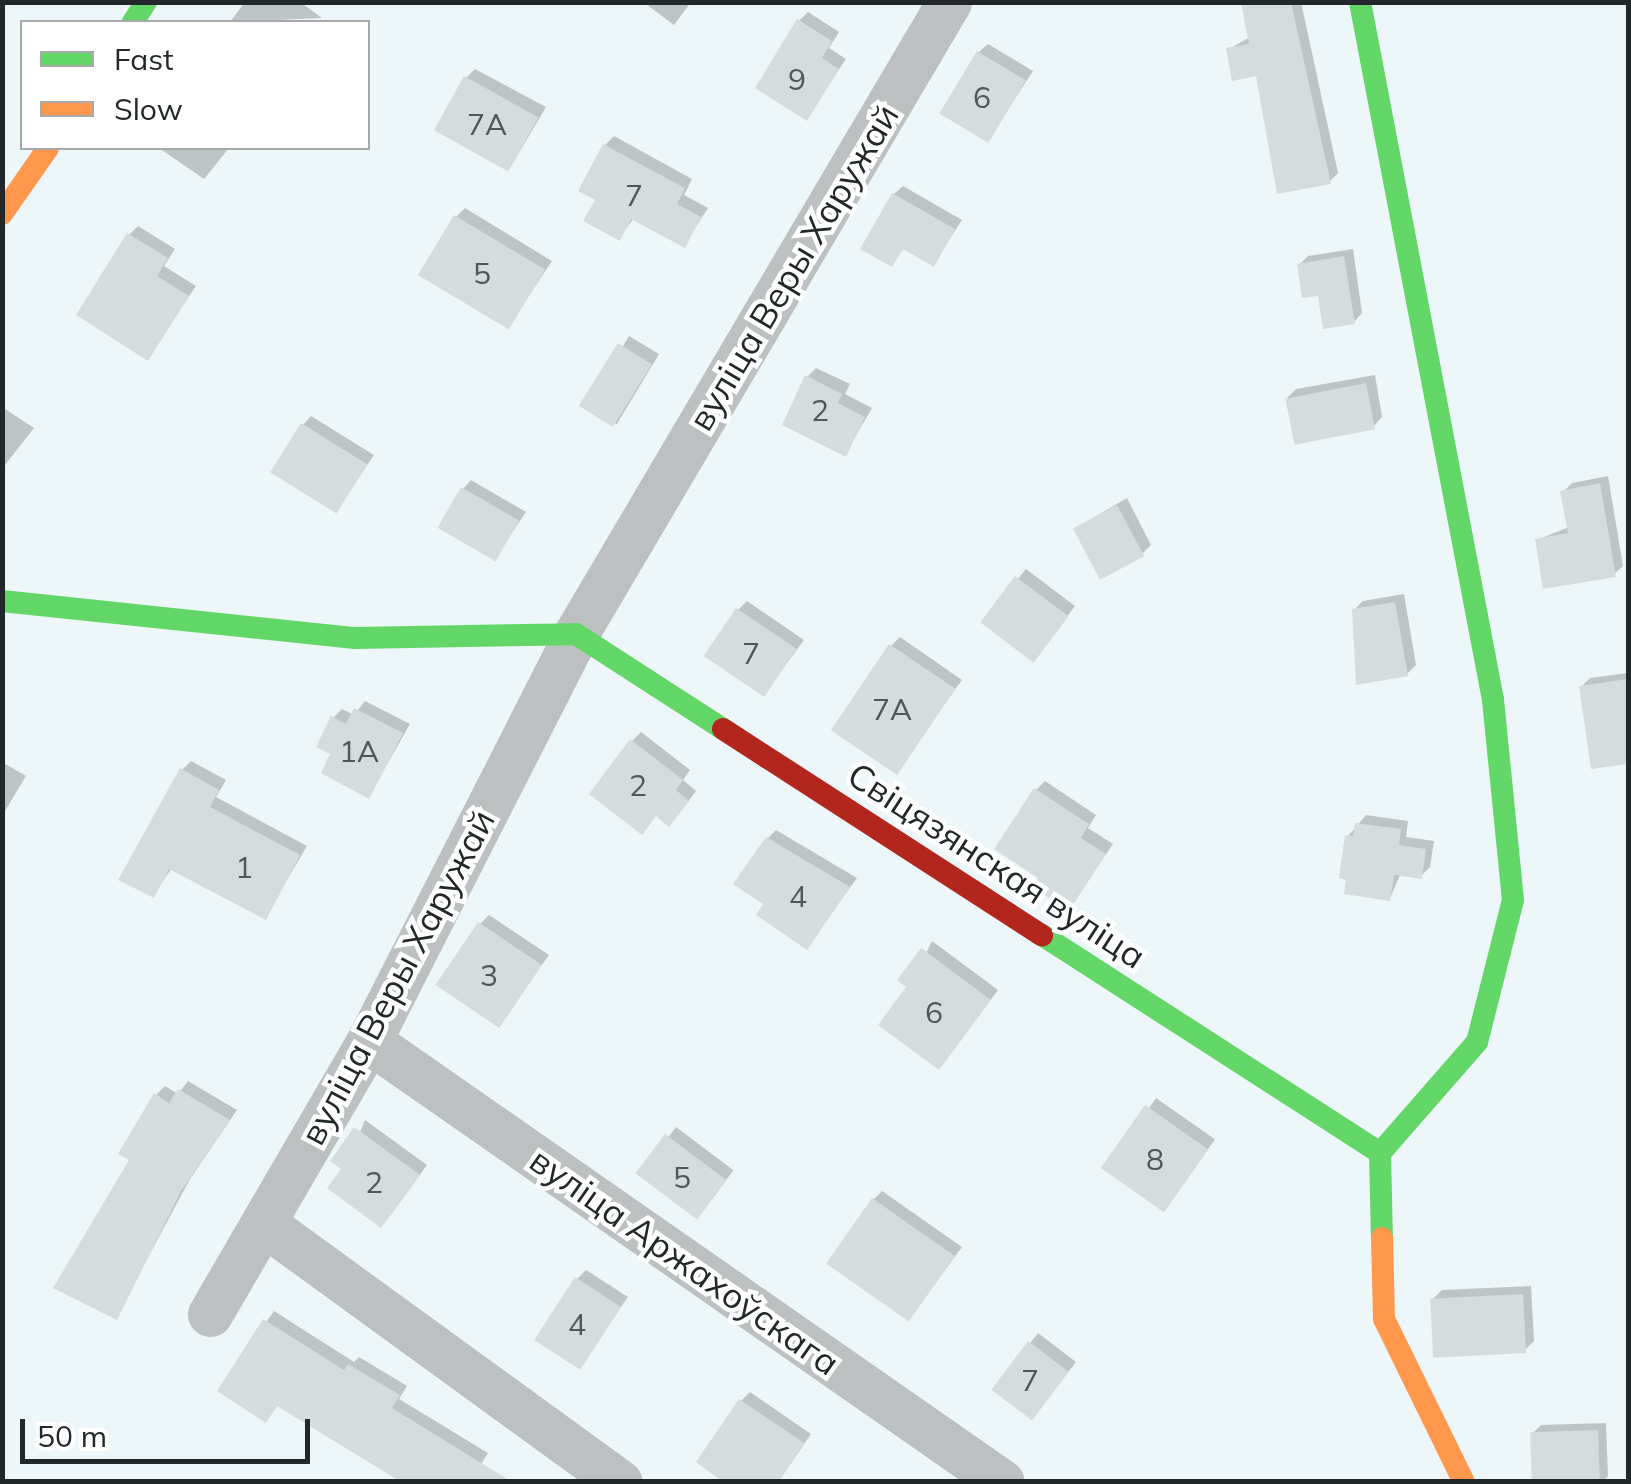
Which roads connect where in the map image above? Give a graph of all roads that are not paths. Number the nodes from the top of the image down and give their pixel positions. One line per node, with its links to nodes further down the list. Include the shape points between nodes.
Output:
1 (949, 2): 6 (street, вуліца Веры Харужай)
2 (1360, 2): 8 (street, via 1493,700 1513,900 1477,1042)
3 (47, 150): 4 (street)
4 (2, 214)
5 (2, 601): 6 (street, via 355,638)
6 (576, 634): 7 (street, вуліца Веры Харужай); 8 (street, Свіцязянская вуліца)
7 (369, 1041): 9 (street, вуліца Веры Харужай); 12 (street, вуліца Аржахоўскага)
8 (1380, 1154): 13 (street, via 1384,1318)
9 (263, 1223): 10 (street, вуліца Веры Харужай); 11 (street)
10 (210, 1314)
11 (620, 1482)
12 (1002, 1482)
13 (1464, 1482)

